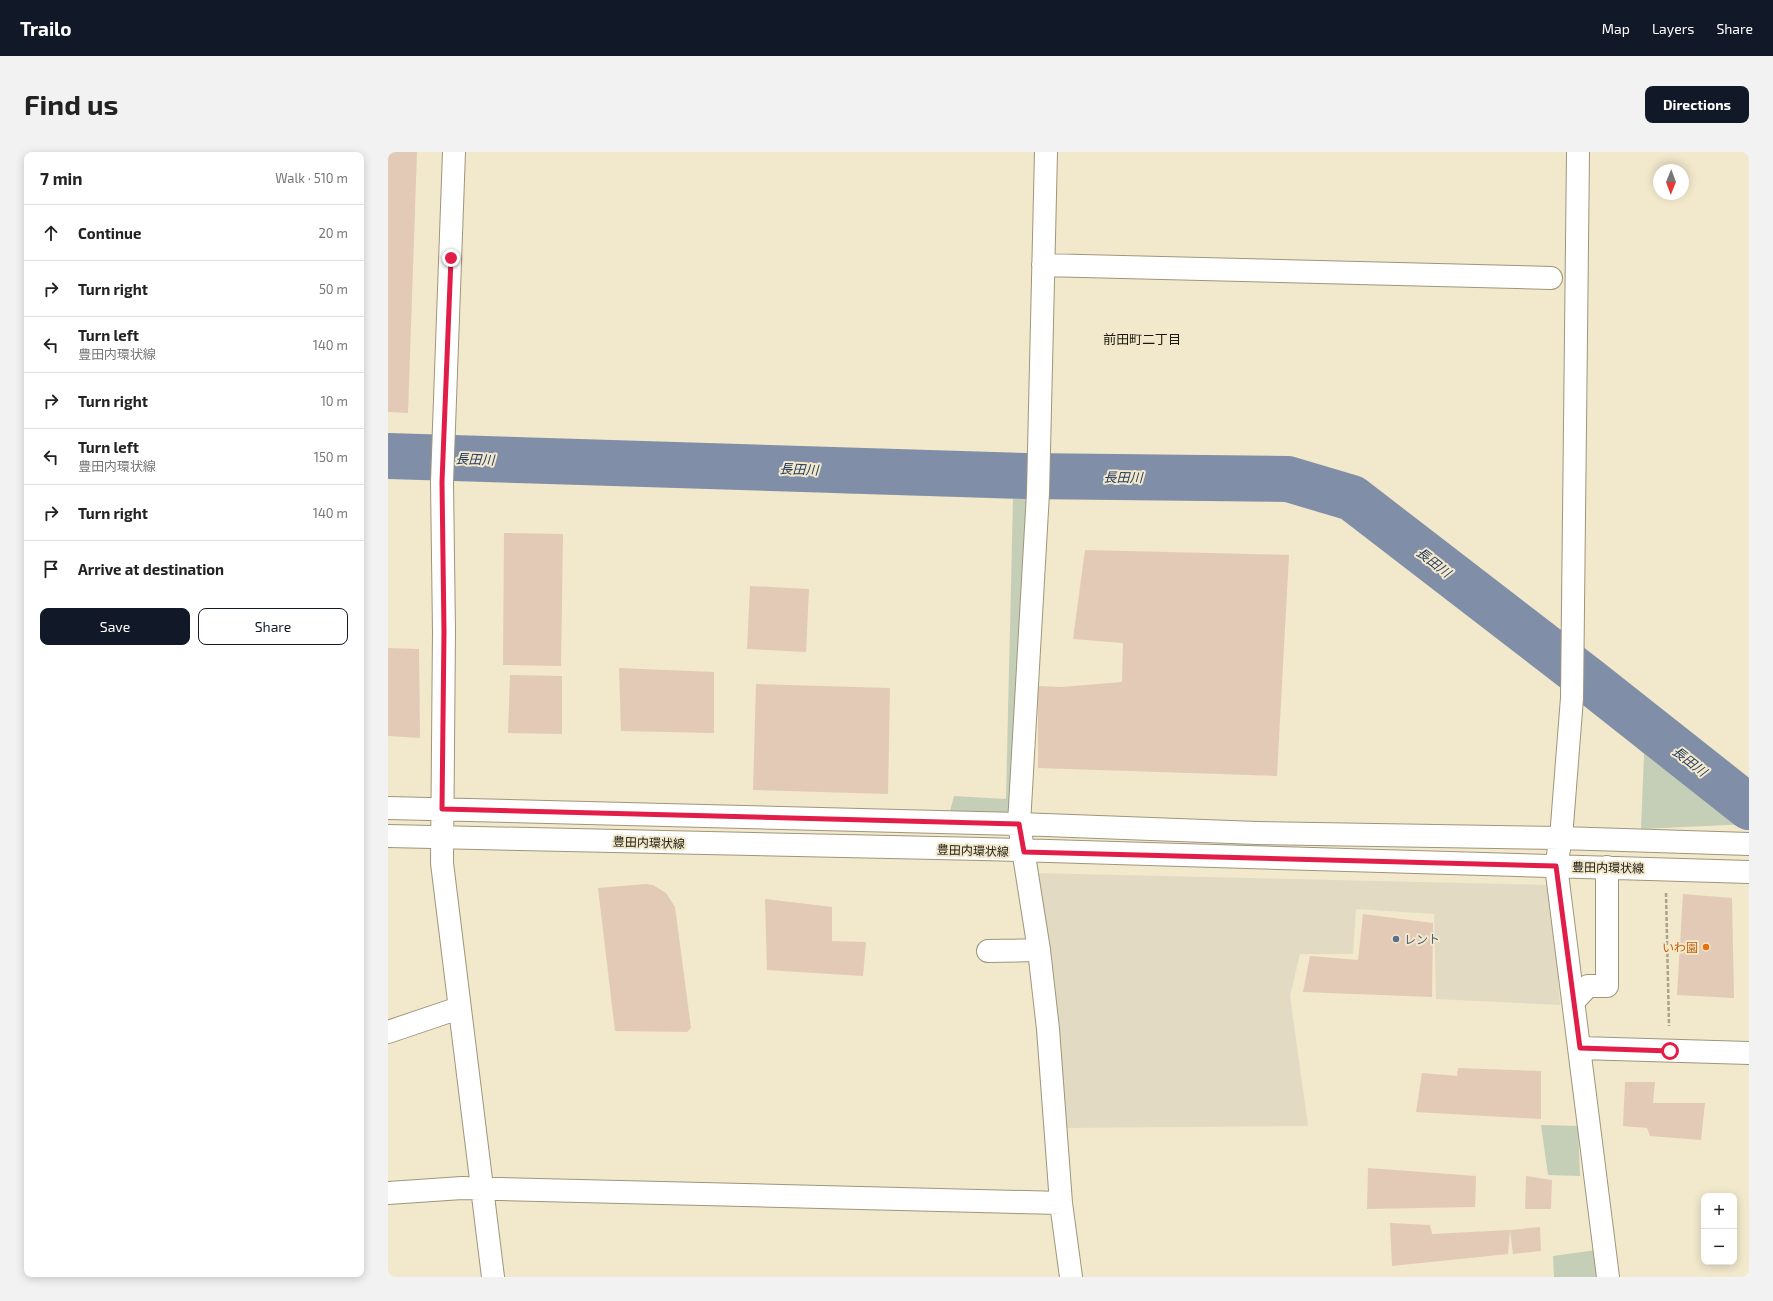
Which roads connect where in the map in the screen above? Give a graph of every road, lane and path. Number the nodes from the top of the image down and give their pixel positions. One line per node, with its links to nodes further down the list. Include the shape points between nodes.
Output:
1 (454, 152): 7 (street, via 442,482)
2 (1046, 152): 4 (street)
3 (1578, 152): 11 (street, via 1572,698)
4 (1043, 265): 5 (street); 8 (street, via 1038,493)
5 (1551, 278)
6 (388, 808): 7 (street)
7 (442, 809): 8 (street); 10 (street)
8 (1019, 824): 11 (street, via 1257,833); 13 (street)
9 (388, 836): 10 (street, 豊田内環状線)
10 (443, 837): 13 (street, 豊田内環状線); 21 (street, via 442,863)
11 (1561, 838): 12 (street); 14 (street)
12 (1749, 844)
13 (1024, 852): 14 (street, 豊田内環状線); 18 (street)
14 (1556, 866): 15 (street, 豊田内環状線); 20 (street)
15 (1607, 867): 16 (street, 豊田内環状線); 20 (street, via 1607,986 1588,986)
16 (1665, 869): 17 (street, 豊田内環状線); 24 (path)
17 (1749, 872)
18 (1040, 950): 19 (street); 28 (street)
19 (988, 951)
20 (1574, 1001): 23 (street)
21 (459, 1008): 22 (street); 26 (street)
22 (388, 1032)
23 (1580, 1048): 24 (street); 31 (street)
24 (1670, 1051): 25 (street)
25 (1749, 1053)
26 (483, 1190): 27 (street, via 462,1188); 28 (street); 29 (street)
27 (388, 1193)
28 (1061, 1203): 30 (street)
29 (493, 1277)
30 (1071, 1277)
31 (1608, 1277)

